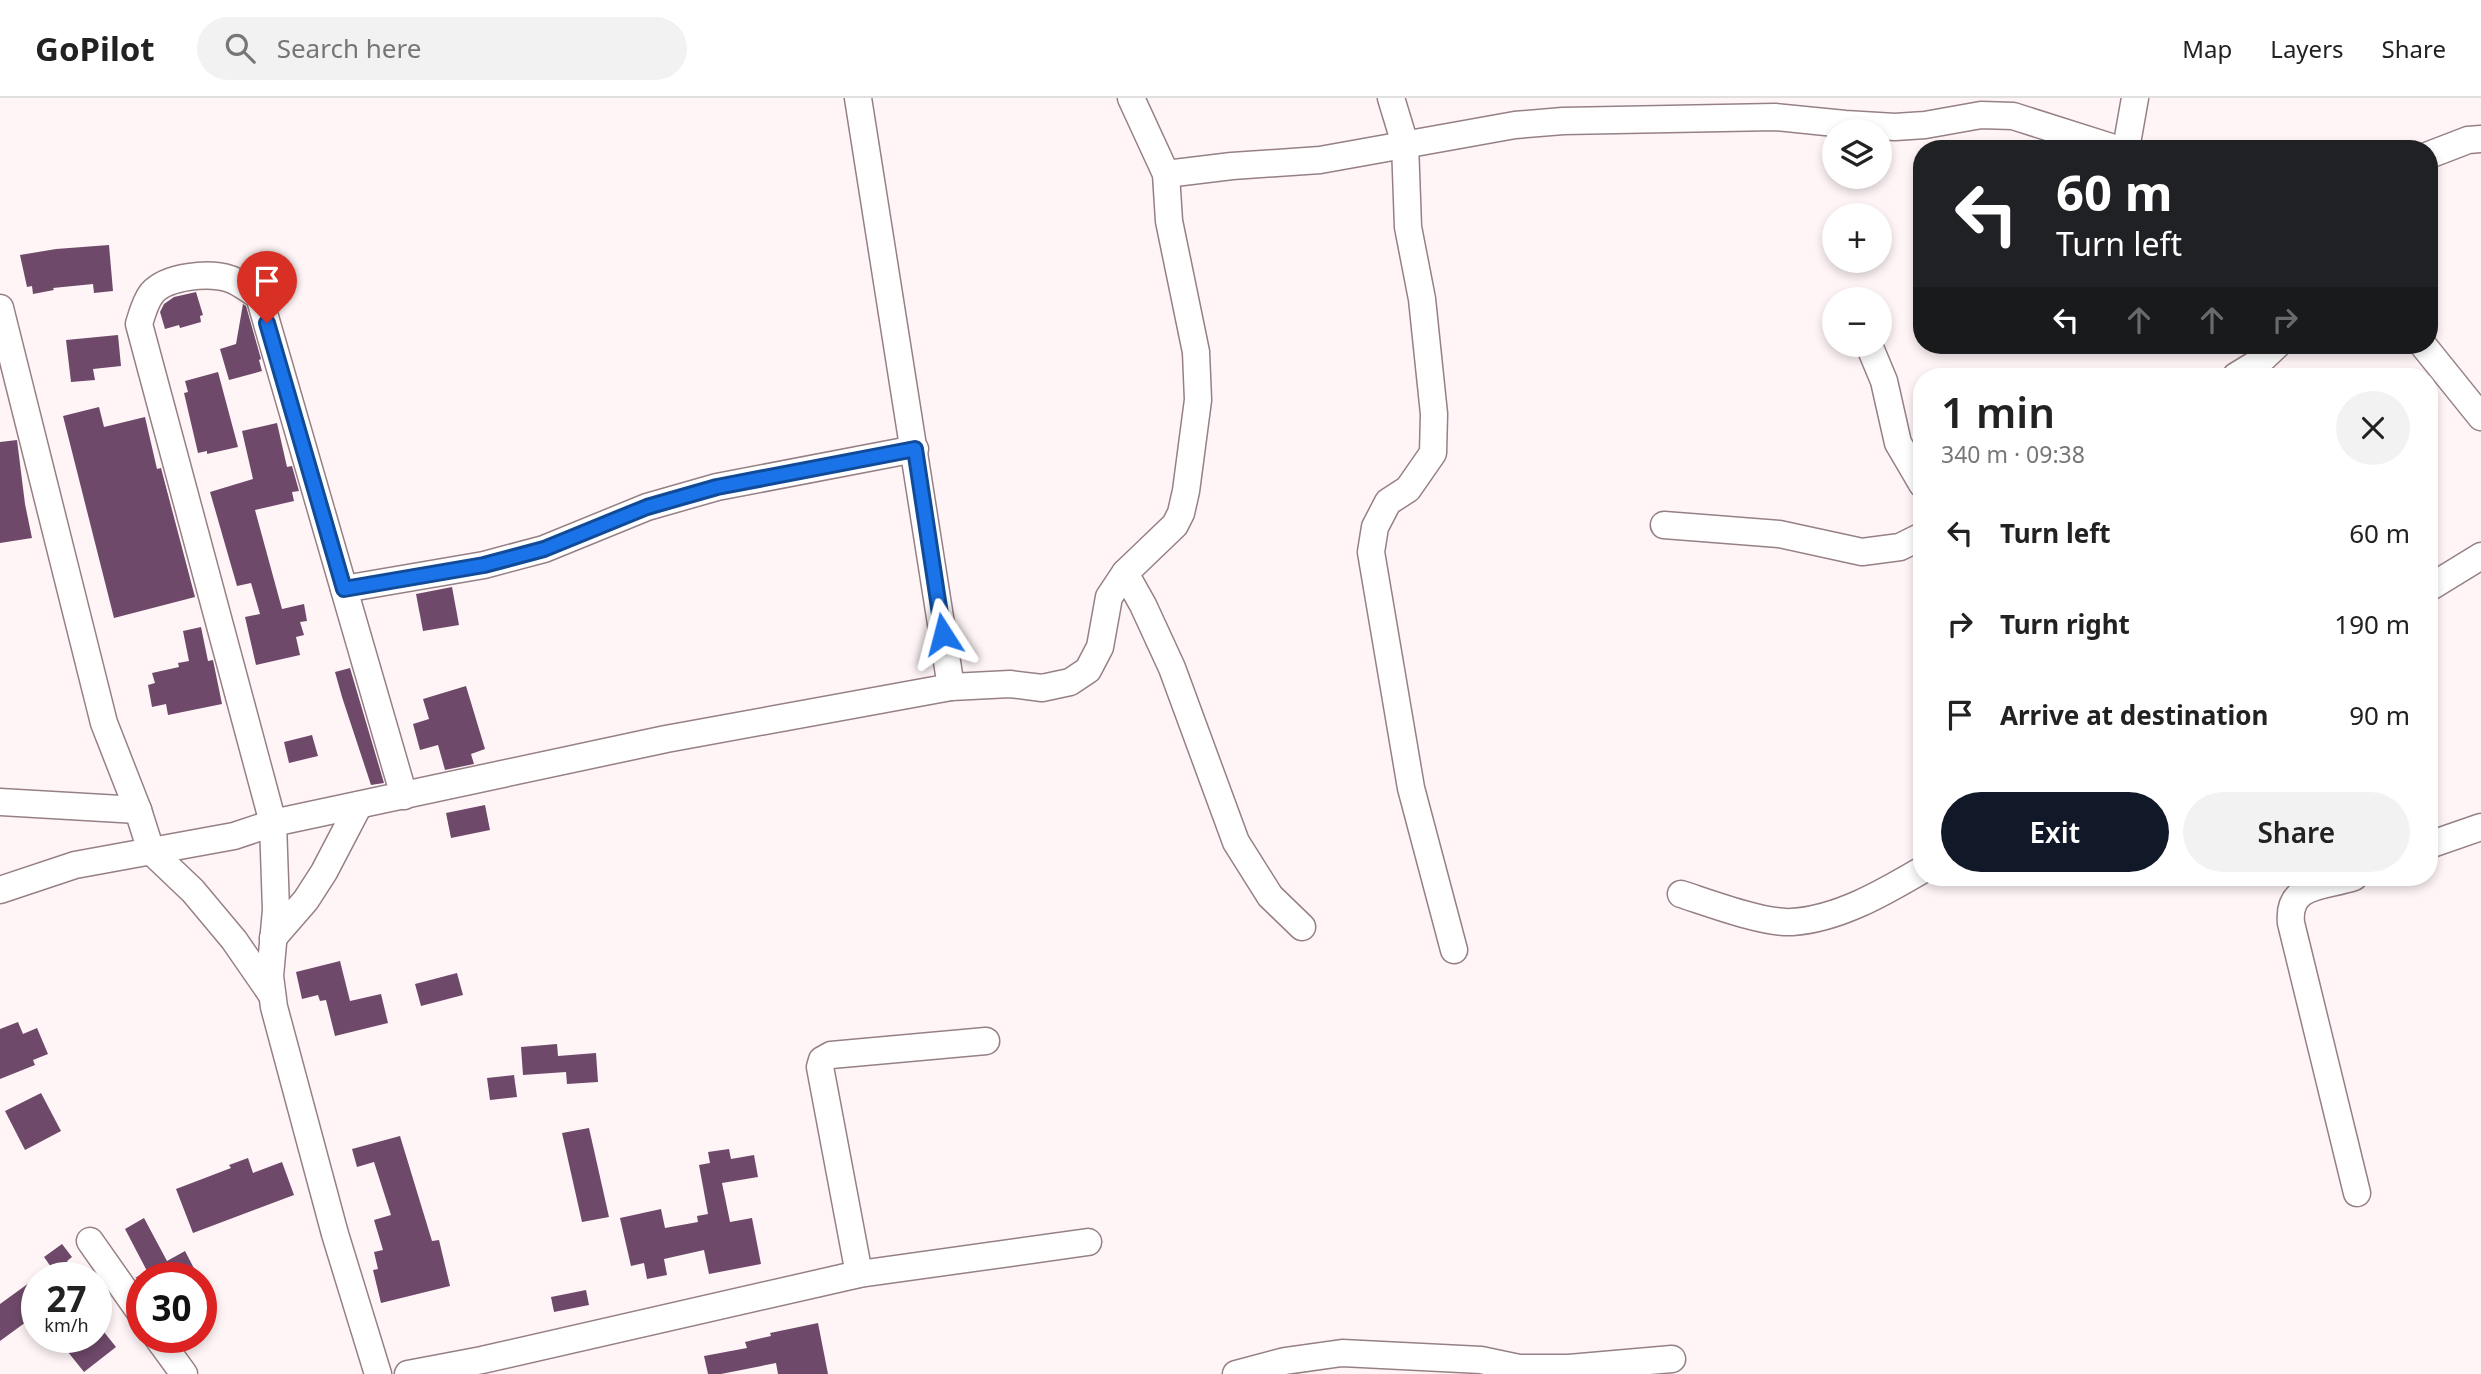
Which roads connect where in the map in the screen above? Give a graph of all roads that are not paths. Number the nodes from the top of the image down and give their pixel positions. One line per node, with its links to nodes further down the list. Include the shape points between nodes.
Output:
1 (858, 98): 17 (street)
2 (1131, 98): 10 (street)
3 (1391, 98): 8 (street)
4 (2135, 98): 7 (street)
5 (2481, 139): 9 (street)
6 (2089, 140): 8 (street, via 2013,116 1981,115 1895,127 1775,117 1563,121)
7 (2128, 140)
8 (1405, 144): 10 (street, via 1320,160); 40 (street, via 1408,228 1422,299 1434,414 1433,453 1408,489 1388,502 1375,527 1371,552 1411,789)
9 (2438, 152)
10 (1166, 174): 22 (street, via 1169,221 1196,352 1198,400 1181,513 1175,525)
11 (0, 308): 29 (street, via 104,723)
12 (2267, 354): 15 (street)
13 (2430, 354): 16 (street)
14 (1874, 357): 18 (street, via 1898,443)
15 (2249, 368)
16 (2481, 417)
17 (915, 449): 24 (street, via 717,487 647,507 544,549 484,565); 25 (street)
18 (1913, 469)
19 (1664, 525): 20 (street, via 1779,534 1861,552 1900,547)
20 (1913, 540)
21 (2481, 556): 23 (street)
22 (1125, 573): 25 (street, via 1109,597 1100,647 1088,670 1070,682 1041,688 1010,684); 38 (street, via 1172,668 1236,842 1270,896)
23 (2438, 582)
24 (344, 589): 26 (street); 30 (street, via 259,296 231,279 202,275 175,279 153,291 139,324)
25 (951, 687): 26 (street, via 666,739)
26 (404, 796): 28 (street)
27 (0, 802): 29 (street)
28 (359, 805): 30 (street); 39 (street, via 306,900)
29 (138, 810): 33 (street)
30 (273, 822): 33 (street, via 234,836); 39 (street)
31 (2481, 827): 32 (street)
32 (2438, 842)
33 (151, 851): 36 (street, via 75,865); 41 (street, via 193,891)
34 (1913, 875): 37 (street, via 1832,914 1790,922)
35 (2318, 886): 43 (street, via 2301,893 2290,910 2291,923)
36 (0, 890)
37 (1681, 894)
38 (1302, 927)
39 (273, 938): 41 (street)
40 (1454, 950)
41 (272, 995): 52 (street, via 335,1234)
42 (986, 1041): 46 (street, via 831,1055 822,1060)
43 (2357, 1193)
44 (90, 1241): 47 (street)
45 (1088, 1242): 46 (street)
46 (859, 1274): 50 (street)
47 (126, 1292)
48 (169, 1353): 51 (street)
49 (1672, 1359): 54 (street, via 1519,1368 1481,1360 1342,1353)
50 (484, 1367): 53 (street)
51 (184, 1374)
52 (378, 1374)
53 (408, 1374)
54 (1236, 1374)

